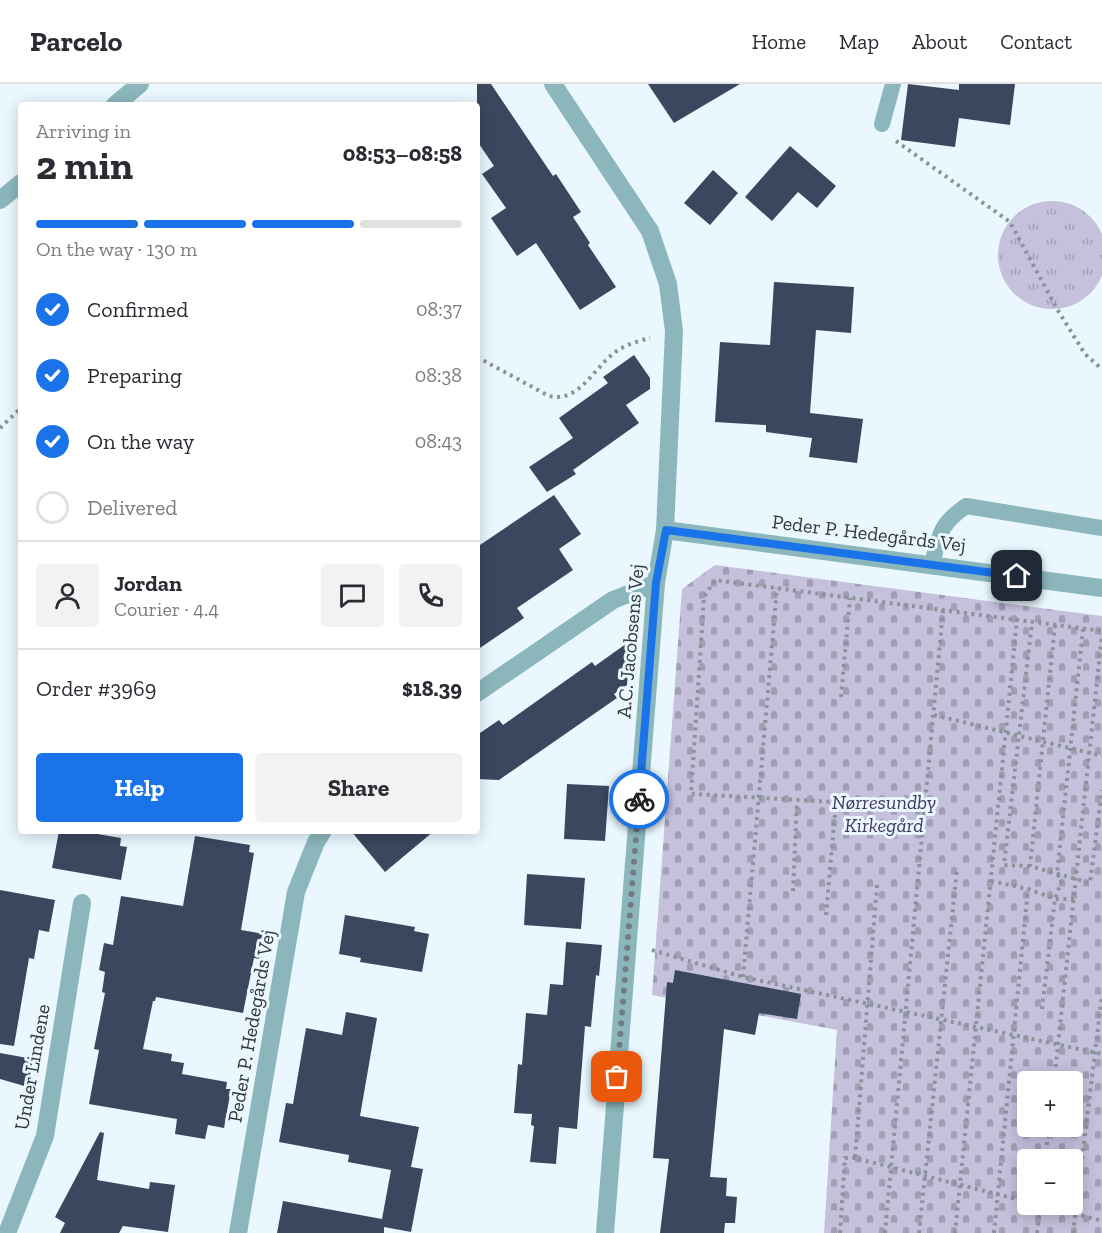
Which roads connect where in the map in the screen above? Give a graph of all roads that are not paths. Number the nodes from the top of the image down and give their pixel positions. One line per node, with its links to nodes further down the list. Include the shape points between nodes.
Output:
1 (140, 84): 4 (street)
2 (554, 84): 9 (street, A.C. Jacobsens Vej, via 650,231 668,284 674,331)
3 (893, 84): 5 (lane)
4 (119, 102)
5 (882, 124)
6 (18, 185): 7 (street)
7 (0, 200)
8 (1102, 528): 10 (lane, via 966,506 941,529)
9 (666, 530): 10 (street, Peder P. Hedegårds Vej); 11 (street, A.C. Jacobsens Vej)
10 (932, 564): 12 (street, Peder P. Hedegårds Vej)
11 (656, 583): 13 (street, via 613,600); 18 (street, A.C. Jacobsens Vej)
12 (1102, 588)
13 (480, 691)
14 (321, 834): 17 (street, Peder P. Hedegårds Vej, via 296,892)
15 (82, 903): 16 (street, Under Lindene, via 45,1136)
16 (7, 1233)
17 (238, 1233)
18 (605, 1233)

